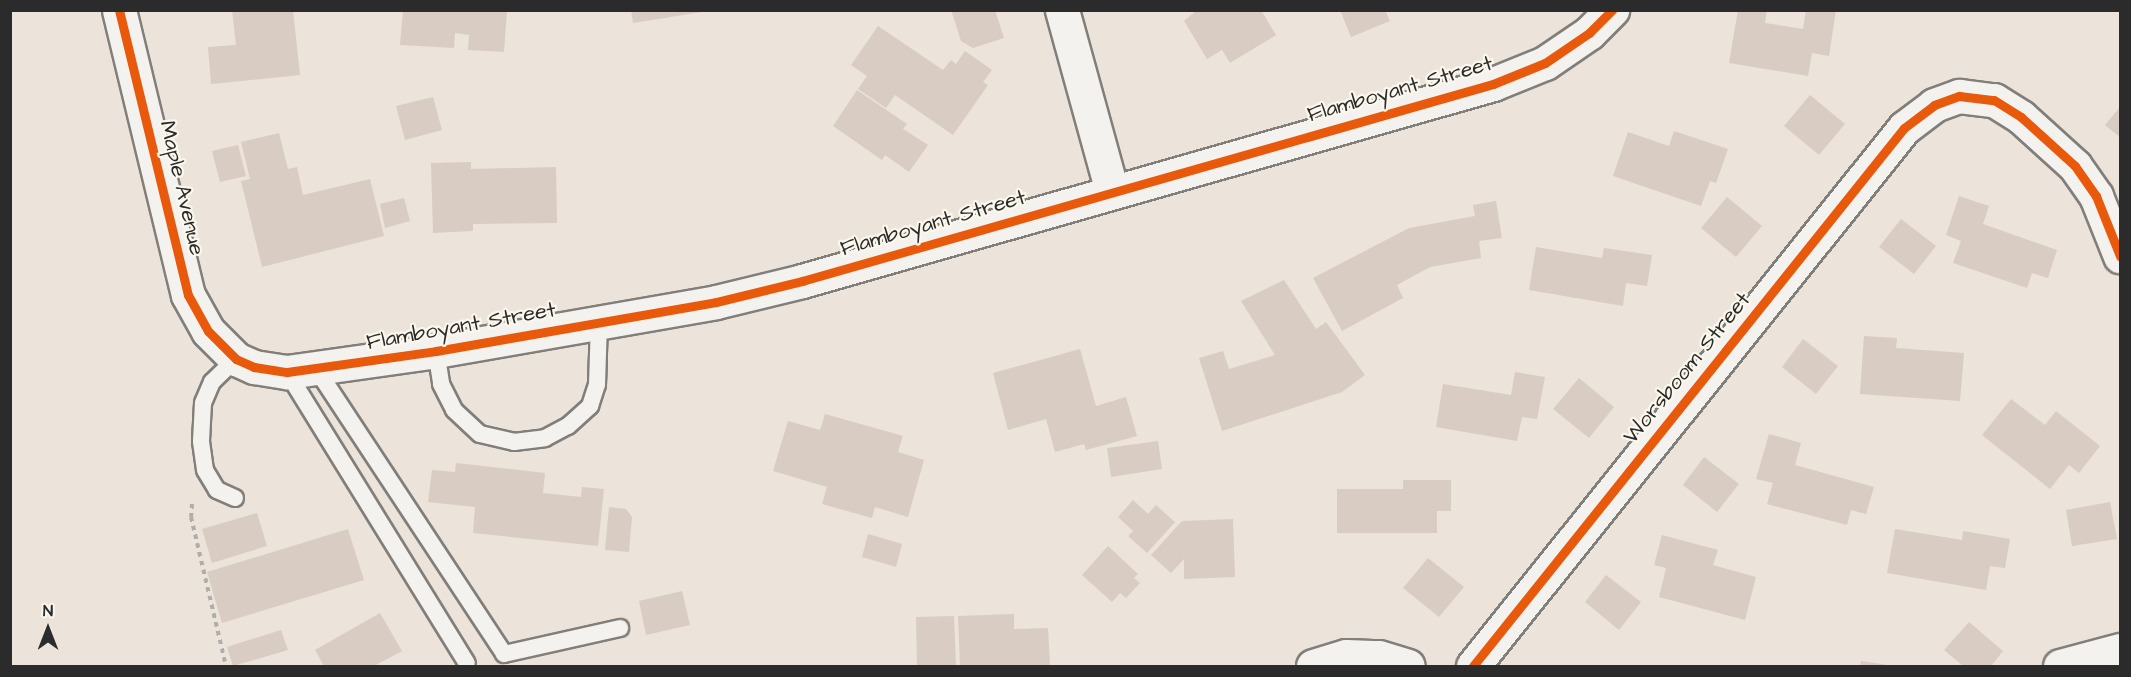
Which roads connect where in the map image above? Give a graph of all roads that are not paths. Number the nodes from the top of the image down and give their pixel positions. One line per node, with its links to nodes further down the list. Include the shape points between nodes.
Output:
1 (120, 10): 8 (street, Maple Avenue, via 188,295 208,331)
2 (1062, 10): 4 (street)
3 (1612, 10): 4 (street, Flamboyant Street, via 1589,33 1545,63 1493,84)
4 (1112, 192): 6 (street, Flamboyant Street, via 802,281 716,302)
5 (2121, 256): 14 (street, Worsboom Street, via 2096,196 2075,166 2021,117 1994,100 1959,96 1934,105 1904,128)
6 (599, 322): 7 (street, Flamboyant Street); 7 (lane, via 597,385 590,406 568,426 545,438 514,442 480,434 454,410 441,384)
7 (436, 351): 9 (street, Flamboyant Street)
8 (236, 359): 9 (street, Flamboyant Street, via 254,367); 10 (lane, via 212,382 203,403 201,441 205,470 217,490)
9 (302, 371): 11 (lane, via 504,654); 13 (lane)
10 (235, 498)
11 (620, 628)
12 (2121, 650): 17 (street)
13 (467, 663)
14 (1475, 664)
15 (1313, 666): 16 (street, via 1346,656 1379,657)
16 (1408, 666)
17 (2060, 666)

